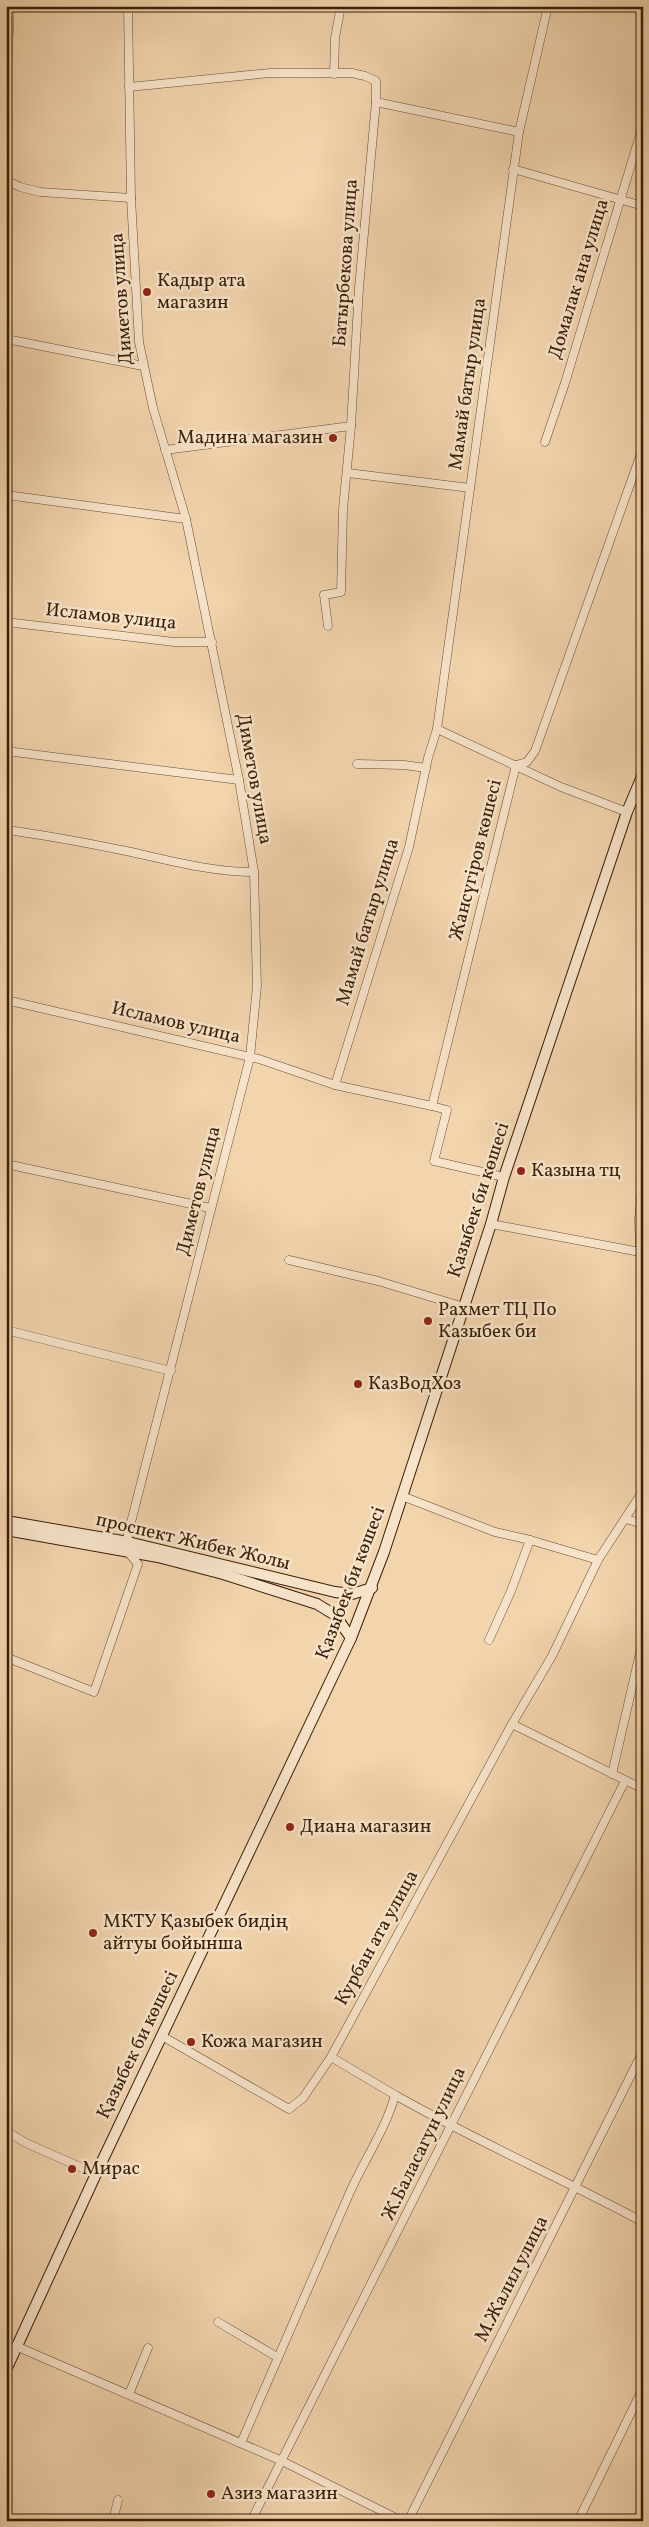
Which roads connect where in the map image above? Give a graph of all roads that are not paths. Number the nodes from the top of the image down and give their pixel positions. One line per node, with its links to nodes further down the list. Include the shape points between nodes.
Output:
1 (10, 6): 7 (street)
2 (128, 6): 6 (street, Диметов улица)
3 (341, 6): 5 (street, via 335,38)
4 (548, 6): 10 (street, Мамай батыр улица)
5 (334, 74): 6 (street, Батырбекова улица, via 270,73); 8 (street, Батырбекова улица, via 352,73 376,81)
6 (129, 87): 13 (street, Диметов улица)
7 (6, 97)
8 (376, 102): 10 (street); 18 (street, Батырбекова улица, via 359,288)
9 (643, 125): 14 (street, Домалак ана улица)
10 (519, 132): 11 (street, Мамай батыр улица)
11 (514, 170): 14 (street); 23 (street, Мамай батыр улица)
12 (6, 180): 13 (street, via 40,192)
13 (131, 198): 17 (street, Диметов улица)
14 (620, 199): 15 (street); 19 (street, Домалак ана улица, via 566,383)
15 (643, 206)
16 (6, 340): 17 (street)
17 (143, 366): 21 (street, Диметов улица)
18 (351, 426): 21 (street); 22 (street, Батырбекова улица)
19 (545, 442)
20 (643, 448): 32 (street, Жансүгіров көшесі, via 535,751 527,762)
21 (165, 450): 25 (street, Диметов улица)
22 (348, 473): 23 (street); 27 (street, Батырбекова улица, via 341,592 324,596)
23 (470, 488): 29 (street, Мамай батыр улица)
24 (6, 495): 25 (street)
25 (186, 519): 28 (street, Диметов улица)
26 (6, 622): 28 (street, Исламов улица, via 174,642)
27 (328, 626)
28 (212, 642): 35 (street, Диметов улица)
29 (437, 729): 32 (street); 33 (street, Мамай батыр улица)
30 (6, 751): 35 (street)
31 (357, 764): 33 (street)
32 (516, 765): 37 (street, via 561,787); 43 (street, Жансүгіров көшесі)
33 (426, 768): 42 (street, Мамай батыр улица, via 409,847)
34 (643, 774): 36 (main road, Қазыбек би көшесі)
35 (239, 780): 39 (street, Диметов улица)
36 (638, 800): 37 (main road, Қазыбек би көшесі)
37 (627, 812): 45 (main road, Қазыбек би көшесі)
38 (6, 830): 39 (street, via 127,851 172,863)
39 (254, 872): 41 (street, Диметов улица, via 257,986)
40 (6, 1000): 41 (street, Исламов улица)
41 (250, 1057): 42 (street, Исламов улица); 47 (street, Диметов улица)
42 (335, 1085): 43 (street, Исламов улица)
43 (432, 1106): 45 (street, via 447,1110 434,1161)
44 (6, 1164): 47 (street)
45 (504, 1177): 48 (main road, Қазыбек би көшесі)
46 (643, 1178): 49 (street, via 639,1219)
47 (210, 1208): 53 (street, Диметов улица)
48 (491, 1224): 49 (street); 51 (main road, Қазыбек би көшесі)
49 (641, 1252)
50 (289, 1260): 51 (street, via 378,1281)
51 (464, 1307): 55 (main road, Қазыбек би көшесі)
52 (6, 1330): 53 (street)
53 (171, 1371): 61 (street, Диметов улица, via 131,1521)
54 (643, 1491): 56 (street)
55 (402, 1496): 60 (street, via 495,1532); 63 (main road, Қазыбек би көшесі)
56 (626, 1519): 58 (street); 62 (street, Курбан ата улица)
57 (6, 1522): 61 (main road, проспект Жибек Жолы)
58 (643, 1524)
59 (6, 1530): 61 (main road, проспект Жибек Жолы)
60 (530, 1540): 62 (street); 65 (street)
61 (128, 1547): 63 (main road, проспект Жибек Жолы, via 335,1592 352,1594); 64 (main road, проспект Жибек Жолы, via 317,1604 335,1615); 67 (street, via 138,1564 94,1692)
62 (598, 1560): 68 (street, Курбан ата улица, via 552,1656)
63 (372, 1588): 64 (main road, Қазыбек би көшесі)
64 (351, 1638): 72 (main road, Қазыбек би көшесі)
65 (489, 1640)
66 (643, 1640): 69 (street)
67 (8, 1658)
68 (512, 1724): 69 (street); 74 (street, Курбан ата улица)
69 (612, 1774): 70 (street)
70 (625, 1780): 71 (street); 76 (street, Ж.Баласагун улица)
71 (643, 1789)
72 (162, 2036): 74 (street, Курбан ата улица, via 289,2109 303,2098); 78 (main road, Қазыбек би көшесі)
73 (643, 2051): 79 (street, М.Жалил улица)
74 (331, 2056): 75 (street)
75 (395, 2095): 76 (street); 84 (street, via 392,2108 365,2159)
76 (451, 2127): 79 (street); 89 (street, Ж.Баласагун улица)
77 (6, 2131): 78 (street)
78 (96, 2174): 82 (main road, Қазыбек би көшесі)
79 (577, 2187): 80 (street); 94 (street, М.Жалил улица)
80 (643, 2222)
81 (218, 2322): 84 (street)
82 (18, 2347): 85 (main road, Қазыбек би көшесі); 87 (street)
83 (148, 2348): 87 (street)
84 (277, 2357): 88 (street)
85 (6, 2370)
86 (643, 2388): 95 (street)
87 (129, 2394): 88 (street)
88 (241, 2443): 89 (street)
89 (282, 2461): 92 (street, Ж.Баласагун улица); 93 (street)
90 (118, 2500): 91 (street)
91 (113, 2521)
92 (251, 2521)
93 (402, 2521)
94 (408, 2521)
95 (578, 2521)

